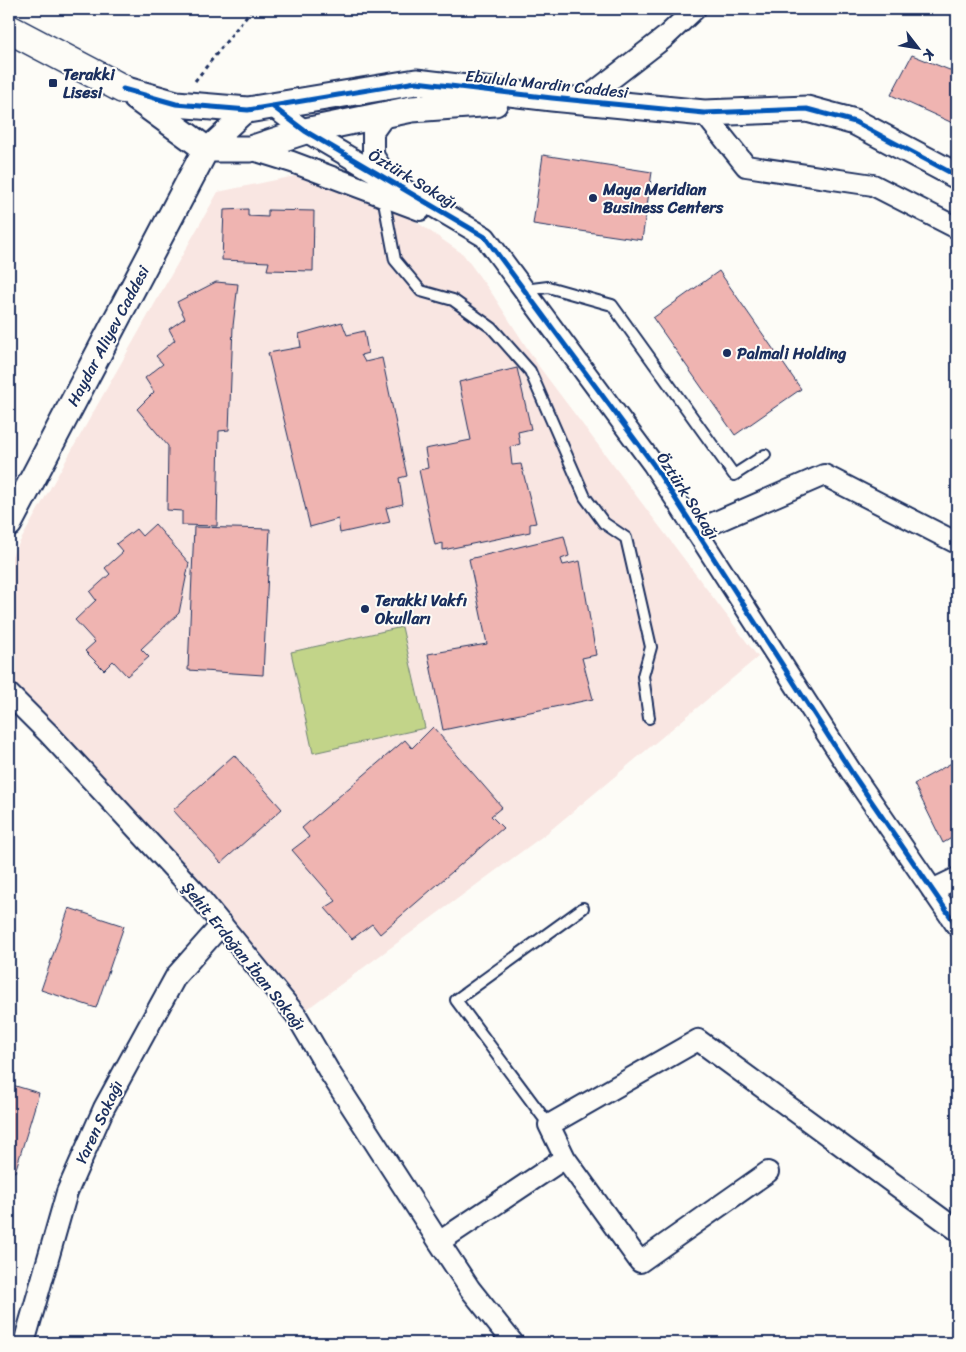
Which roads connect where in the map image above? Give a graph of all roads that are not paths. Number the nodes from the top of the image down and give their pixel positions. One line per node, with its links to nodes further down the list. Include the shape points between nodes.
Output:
1 (695, 9): 5 (street, via 664,38)
2 (9, 29): 3 (main road, Ebulula Mardin Caddesi)
3 (123, 89): 7 (street, Ebulula Mardin Caddesi, via 176,104); 11 (street)
4 (552, 98): 5 (street, Ebulula Mardin Caddesi); 6 (street, Ebulula Mardin Caddesi, via 416,82); 9 (street)
5 (584, 100): 8 (street, Ebulula Mardin Caddesi)
6 (272, 106): 7 (street, Ebulula Mardin Caddesi); 10 (street, Öztürk Sokağı)
7 (248, 110): 11 (street)
8 (704, 113): 13 (street, Ebulula Mardin Caddesi, via 807,109 855,122); 15 (street, via 746,166 873,185)
9 (386, 114): 10 (street); 14 (street, via 373,132 373,154)
10 (305, 131): 12 (street); 14 (street, Öztürk Sokağı)
11 (206, 148): 12 (street); 18 (street, Haydar Aliyev Caddesi)
12 (250, 149): 14 (street, Öztürk Sokağı)
13 (957, 176)
14 (386, 187): 16 (street, Öztürk Sokağı, via 485,237); 22 (lane, via 395,260 421,291 454,300 492,328 530,371 585,498 604,523 626,538 652,647 644,676)
15 (957, 228)
16 (524, 290): 17 (lane, via 548,287 612,305 734,475); 19 (street, Öztürk Sokağı, via 652,464)
17 (765, 455)
18 (9, 524)
19 (695, 531): 20 (street, via 824,475); 24 (street, Öztürk Sokağı)
20 (957, 543)
21 (9, 694): 26 (street, Şehit Erdoğan İban Sokağı, via 132,823)
22 (650, 718)
23 (957, 878): 24 (street)
24 (932, 890): 27 (street, Öztürk Sokağı)
25 (583, 908): 28 (lane, via 456,1000)
26 (222, 924): 32 (street, Şehit Erdoğan İban Sokağı, via 296,1015); 33 (street, Yaren Sokağı, via 176,976 104,1108 67,1192)
27 (957, 926)
28 (549, 1125): 29 (street); 31 (street, via 698,1040)
29 (566, 1158): 30 (street, via 640,1262); 32 (street)
30 (768, 1172)
31 (957, 1230)
32 (439, 1242): 34 (street, Şehit Erdoğan İban Sokağı, via 470,1289)
33 (24, 1343)
34 (513, 1343)

